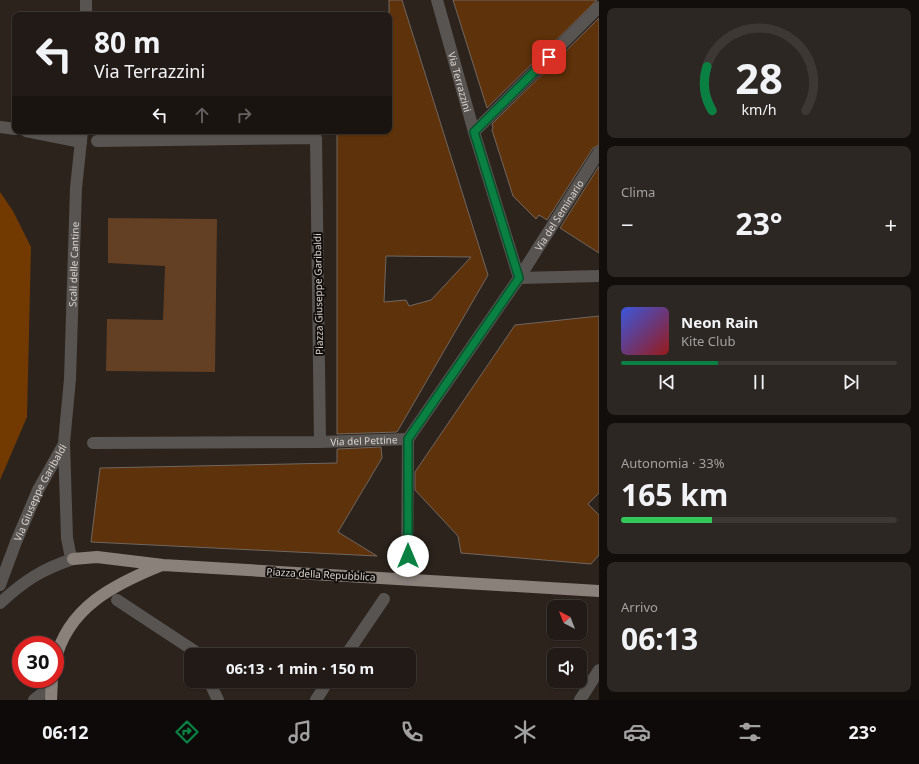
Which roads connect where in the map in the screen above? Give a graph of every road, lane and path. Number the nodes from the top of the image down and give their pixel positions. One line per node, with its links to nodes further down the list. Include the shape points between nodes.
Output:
1 (86, 0): 4 (street)
2 (437, 0): 7 (street, Via Terrazzini)
3 (599, 7): 7 (street)
4 (86, 12)
5 (0, 127): 6 (street)
6 (12, 129)
7 (474, 132): 13 (street, Via Terrazzini)
8 (59, 134): 9 (street, Scali delle Cantine)
9 (81, 136): 16 (street, Scali delle Cantine, via 76,188 70,379)
10 (97, 141): 15 (street, Piazza Giuseppe Garibaldi, via 316,138)
11 (599, 152): 13 (street, Via del Seminario)
12 (599, 276): 13 (street)
13 (519, 278): 14 (street, Via del Seminario)
14 (408, 439): 15 (street, Via del Pettine); 20 (street)
15 (320, 442): 17 (street)
16 (64, 443): 18 (street, Via Giuseppe Garibaldi, via 67,538); 21 (street, Via Giuseppe Garibaldi, via 38,490)
17 (93, 443)
18 (73, 559): 19 (main road, Piazza della Repubblica, via 97,557); 25 (street, Piazza della Repubblica, via 39,573)
19 (163, 565): 20 (main road, Piazza della Repubblica); 26 (main road, Piazza della Repubblica, via 100,596 90,604)
20 (407, 579): 22 (main road, Piazza della Repubblica)
21 (0, 585)
22 (599, 591)
23 (384, 599): 28 (street)
24 (117, 600): 27 (street)
25 (0, 603)
26 (64, 640)
27 (190, 648)
28 (351, 648)
29 (599, 670): 38 (street)
30 (45, 688): 34 (street)
31 (51, 688): 35 (main road)
32 (212, 688): 36 (street)
33 (324, 688): 37 (street)
34 (34, 700)
35 (51, 700)
36 (218, 700)
37 (316, 700)
38 (580, 700)

